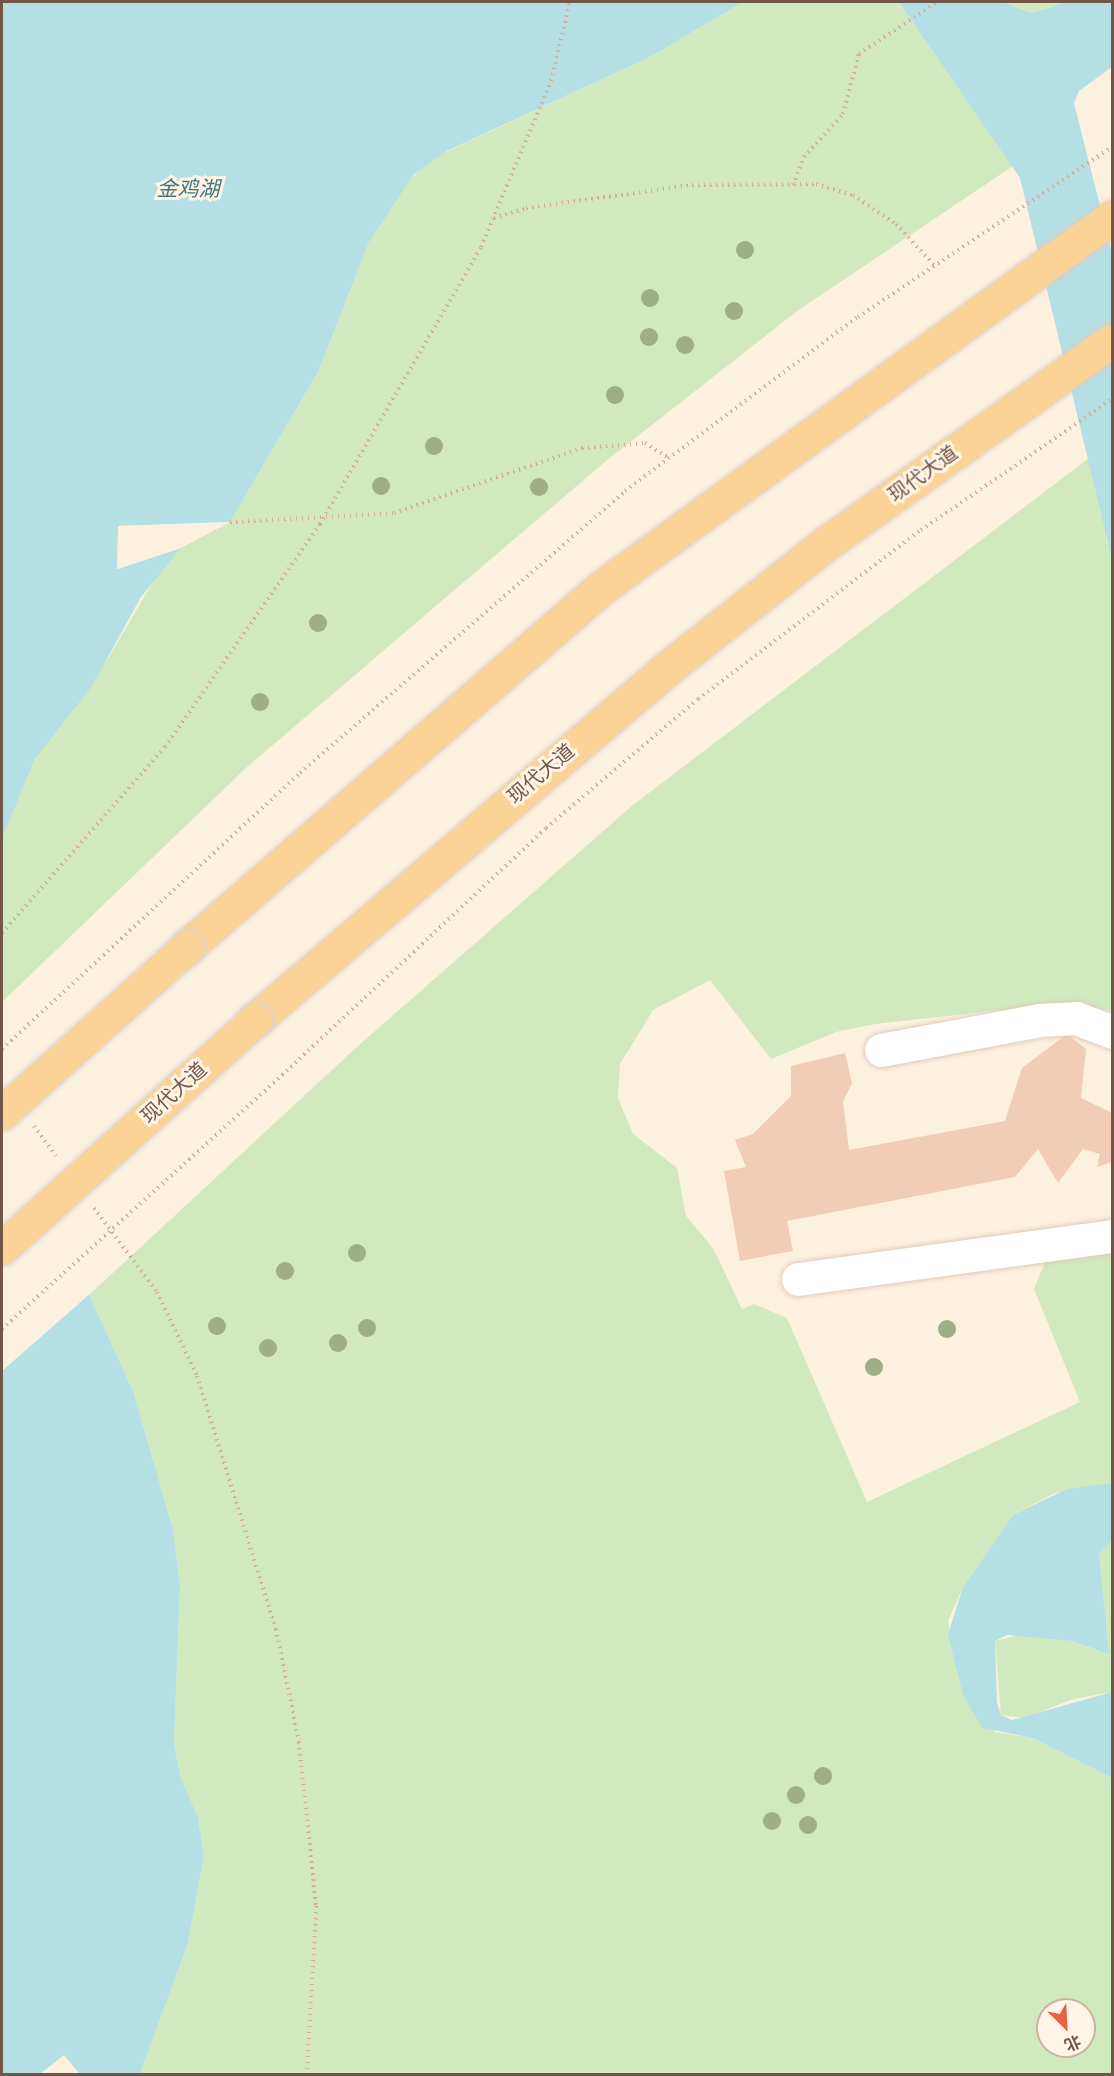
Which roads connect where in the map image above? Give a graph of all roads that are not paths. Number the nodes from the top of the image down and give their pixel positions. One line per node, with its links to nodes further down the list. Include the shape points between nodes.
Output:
1 (1111, 218): 5 (main road, bridge, via 1034,270 601,588 187,947)
2 (1113, 340): 7 (main road, 现代大道, bridge, via 824,545 669,667 255,1020)
3 (1113, 1032): 4 (street, via 1076,1018 1040,1020)
4 (881, 1050)
5 (16, 1116)
6 (1113, 1236): 8 (street)
7 (2, 1248)
8 (798, 1279)

